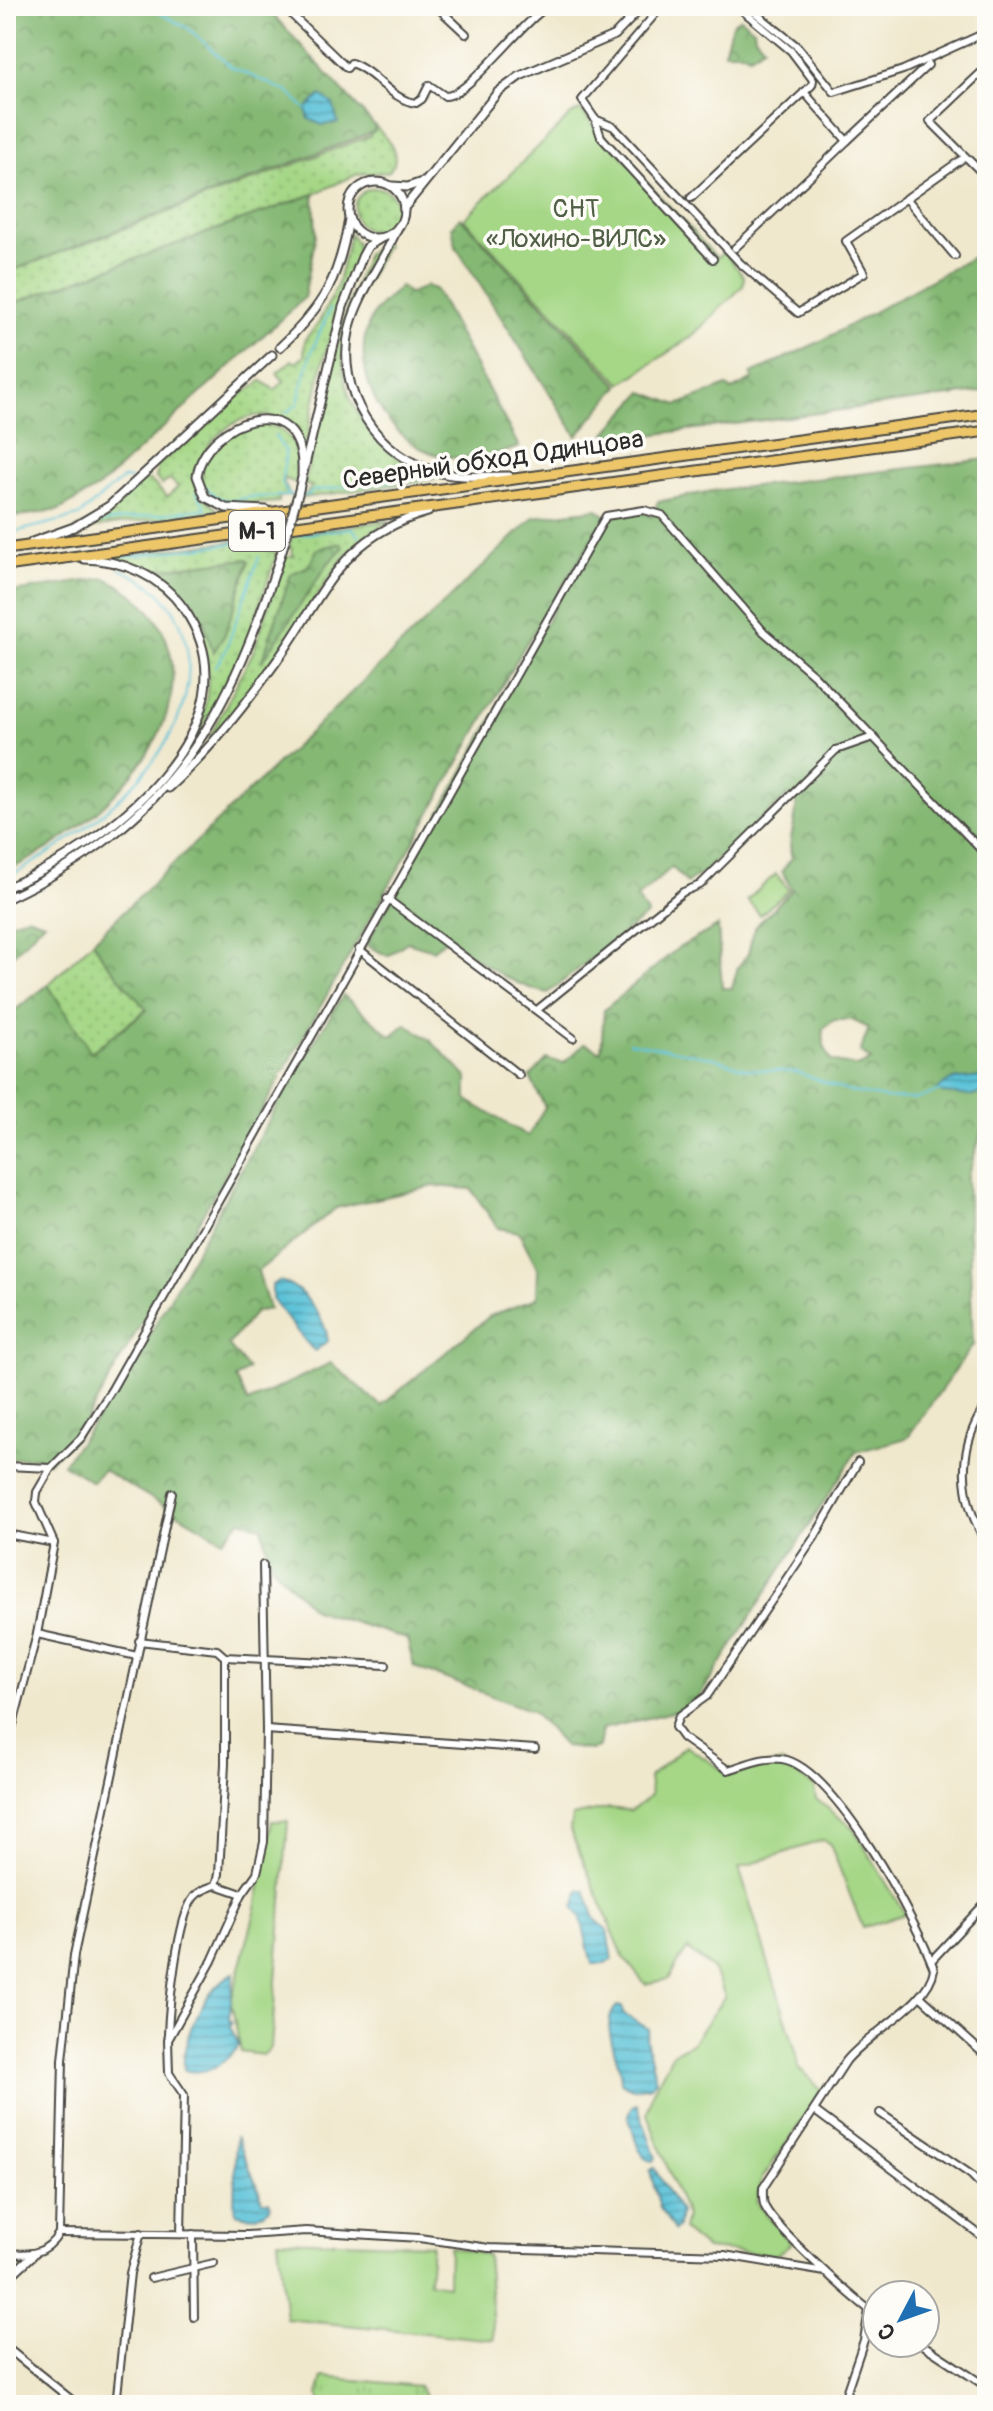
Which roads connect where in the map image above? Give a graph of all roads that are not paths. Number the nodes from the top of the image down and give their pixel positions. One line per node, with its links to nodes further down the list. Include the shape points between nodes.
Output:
1 (290, 6): 3 (street, via 293,16 347,68 351,63 368,68 401,98 416,103 429,85 445,96 459,93)
2 (436, 6): 9 (street)
3 (549, 6)
4 (643, 6): 17 (street, via 615,35 520,76 498,92)
5 (662, 6): 13 (street, via 582,100)
6 (737, 6): 12 (street, via 791,51 813,80)
7 (747, 6): 8 (street, via 791,41 834,92 903,70)
8 (987, 32)
9 (466, 34)
10 (928, 65): 14 (street)
11 (987, 67): 15 (street, via 930,121)
12 (804, 92): 14 (street); 19 (street)
13 (595, 119): 20 (street, via 614,127 740,263 793,312 864,273 846,241); 27 (street, via 601,137)
14 (847, 141): 25 (street)
15 (965, 157): 16 (street); 20 (street)
16 (987, 178)
17 (428, 179): 18 (street, via 408,187); 21 (street)
18 (391, 186): 21 (street); 22 (street, via 373,181 360,186 349,201)
19 (691, 198)
20 (906, 198): 26 (street)
21 (404, 208): 23 (street)
22 (349, 219): 24 (street, via 364,236); 28 (street, via 336,275 323,302)
23 (398, 227): 24 (street); 33 (street, via 354,313 347,341 349,381 361,412 394,451 422,467 464,476)
24 (383, 237): 32 (street, via 368,246 343,307)
25 (735, 248)
26 (955, 256)
27 (713, 259)
28 (280, 347)
29 (272, 355): 36 (street, via 109,506 74,527)
30 (987, 414): 33 (highway, Северный обход Одинцова / М-1)
31 (987, 431): 34 (highway, Северный обход Одинцова / М-1)
32 (302, 474): 35 (street, via 298,441 281,424 263,419 239,424 199,466 200,489 217,505); 41 (street, bridge, via 249,648 223,705 192,752)
33 (527, 476): 35 (highway, Северный обход Одинцова / М-1)
34 (455, 504): 38 (highway, Северный обход Одинцова / М-1); 41 (street, via 388,525 355,549 232,719)
35 (288, 509): 36 (highway, Северный обход Одинцова / М-1)
36 (19, 547): 37 (highway, Северный обход Одинцова / М-1)
37 (6, 549)
38 (60, 558): 39 (highway, Северный обход Одинцова / М-1); 43 (street, via 127,566 173,595 204,651 207,688 187,744 121,815 66,856)
39 (6, 566)
40 (873, 737): 42 (street); 45 (street, via 764,632 662,515 644,510 606,516); 47 (street, via 836,750 700,885 683,892)
41 (142, 810): 44 (street, via 86,855)
42 (987, 856)
43 (6, 888)
44 (6, 899)
45 (387, 899): 46 (street); 47 (street)
46 (359, 949): 49 (street); 53 (street, via 112,1389 81,1438)
47 (537, 1010): 48 (street)
48 (573, 1038)
49 (519, 1075)
50 (987, 1404): 57 (street, via 973,1423 964,1452 972,1520)
51 (858, 1462): 71 (street, via 814,1538 707,1696 679,1716 675,1727 728,1770 783,1759 807,1772 867,1843)
52 (6, 1466): 53 (street)
53 (51, 1468): 56 (street, via 36,1502)
54 (172, 1493): 60 (street)
55 (6, 1534): 56 (street)
56 (54, 1543): 59 (street)
57 (987, 1543)
58 (263, 1565): 63 (street)
59 (37, 1634): 61 (street); 67 (street)
60 (139, 1641): 61 (street); 62 (street, via 217,1650)
61 (137, 1656): 78 (street, via 74,1955 63,2060)
62 (225, 1657): 63 (street); 68 (street, via 225,1764)
63 (265, 1657): 64 (street); 65 (street)
64 (386, 1665)
65 (266, 1730): 66 (street); 69 (street, via 264,1842 257,1873)
66 (535, 1749)
67 (6, 1751)
68 (216, 1885): 69 (street); 73 (street, via 197,1893 188,1908 169,2006)
69 (242, 1894): 73 (street)
70 (987, 1901): 71 (street)
71 (931, 1961): 72 (street, via 933,1979)
72 (921, 1997): 74 (street); 75 (street, via 853,2051)
73 (168, 2040): 80 (street, via 169,2073 184,2095)
74 (987, 2057)
75 (815, 2111): 82 (street); 87 (street, via 770,2175 763,2197 779,2225)
76 (880, 2113): 77 (street)
77 (987, 2191)
78 (59, 2233): 79 (street); 84 (street, via 53,2244)
79 (141, 2233): 80 (street); 97 (street, via 130,2273)
80 (181, 2234): 81 (street)
81 (193, 2234): 86 (street); 87 (street, via 306,2231 489,2248 724,2255)
82 (987, 2240)
83 (6, 2253): 84 (street)
84 (33, 2255): 89 (street)
85 (214, 2263): 86 (street)
86 (191, 2268): 88 (street); 91 (street)
87 (825, 2272): 90 (street)
88 (151, 2278)
89 (6, 2280)
90 (861, 2303)
91 (194, 2317)
92 (6, 2347): 96 (street)
93 (861, 2349): 98 (street)
94 (941, 2357): 95 (street)
95 (987, 2387)
96 (78, 2405)
97 (116, 2405)
98 (842, 2405)

